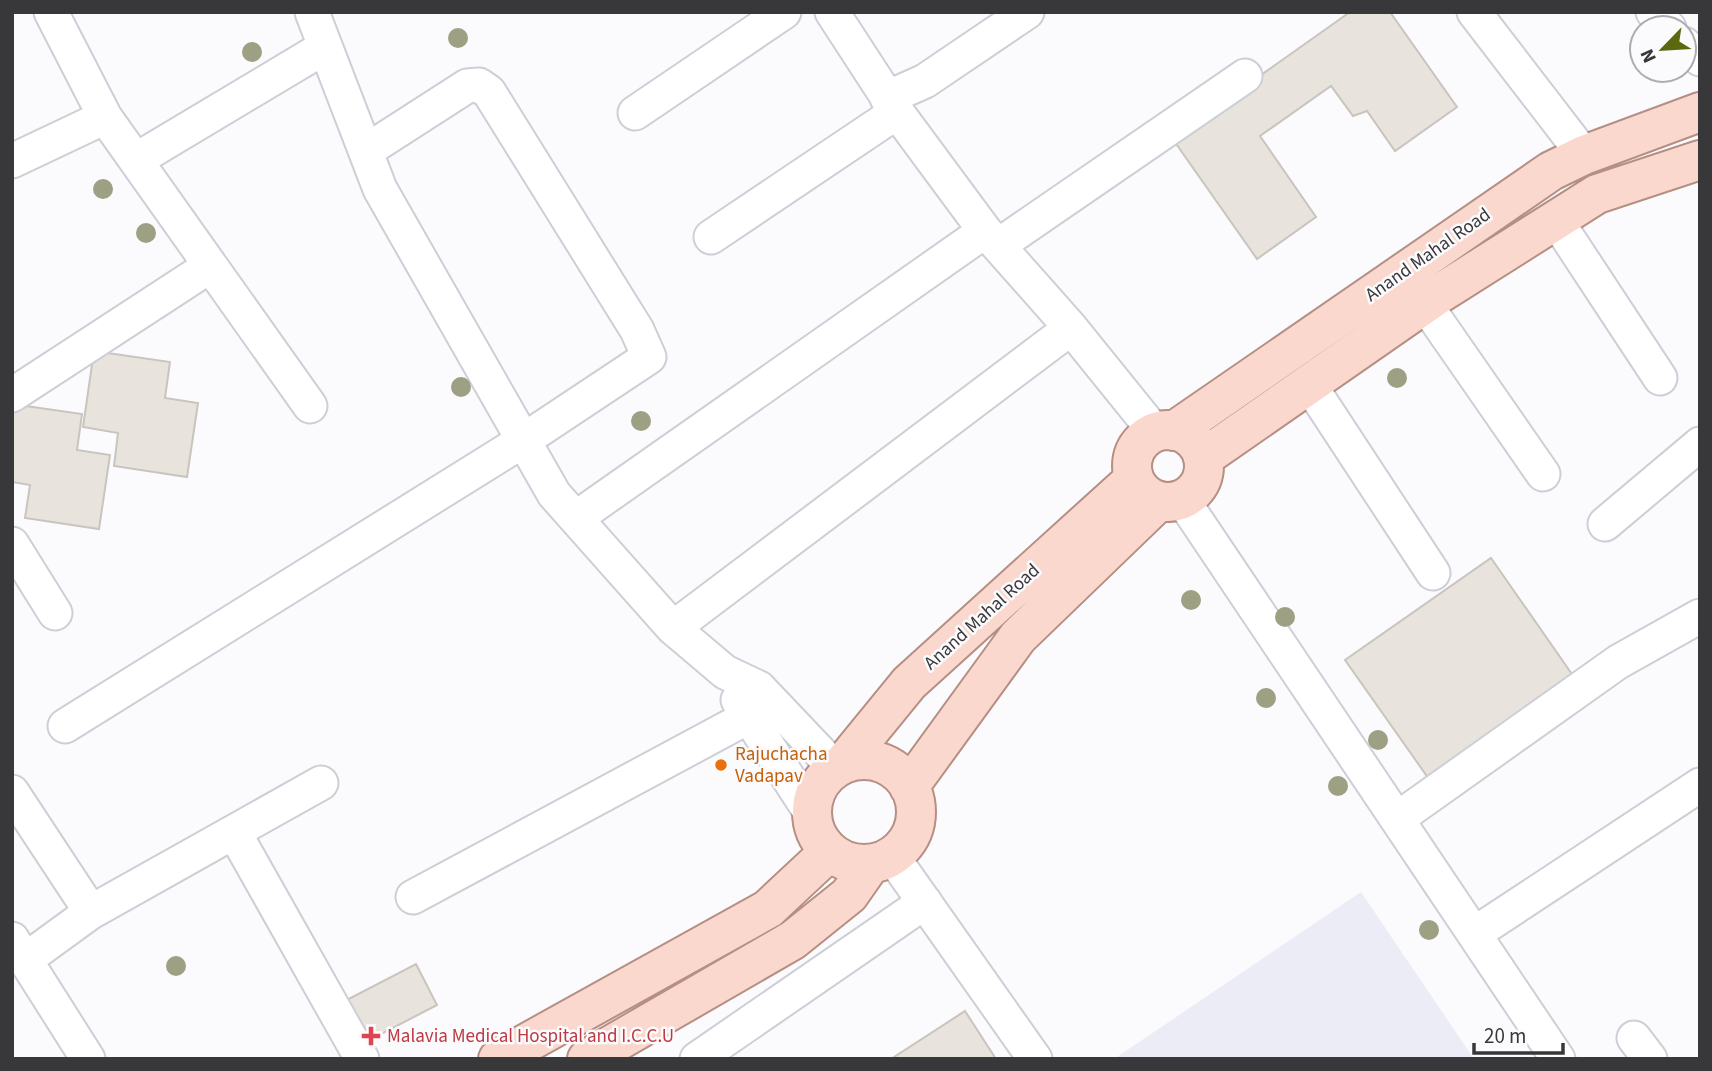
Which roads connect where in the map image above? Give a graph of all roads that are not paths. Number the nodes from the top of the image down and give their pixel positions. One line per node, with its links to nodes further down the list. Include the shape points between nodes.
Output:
1 (51, 12): 12 (street)
2 (312, 12): 7 (street)
3 (784, 12): 11 (street)
4 (832, 12): 9 (street)
5 (1027, 12): 9 (street)
6 (1474, 12): 14 (street)
7 (325, 47): 13 (street); 15 (street)
8 (1245, 76): 20 (street)
9 (892, 105): 19 (street); 20 (street)
10 (1700, 112): 14 (main road, Anand Mahal Road)
11 (635, 113)
12 (105, 117): 15 (street); 16 (street)
13 (366, 151): 29 (street, via 380,189); 29 (street, via 467,86 479,85 489,92 649,351 649,357)
14 (1584, 155): 28 (main road, Anand Mahal Road, via 1530,184)
15 (135, 160): 21 (street)
16 (12, 161)
17 (1698, 165): 18 (main road, Anand Mahal Road, via 1597,194)
18 (1556, 220): 22 (main road, Anand Mahal Road); 24 (street)
19 (711, 237)
20 (992, 238): 23 (street); 34 (street)
21 (210, 266): 26 (street); 27 (street)
22 (1425, 304): 25 (main road, Anand Mahal Road); 32 (street)
23 (1071, 328): 28 (street); 40 (street)
24 (1660, 378)
25 (1309, 384): 31 (main road, Anand Mahal Road); 37 (street)
26 (12, 395)
27 (310, 407)
28 (1165, 431): 31 (main road, via 1189,437); 33 (main road, via 1137,446 1131,468)
29 (524, 440): 34 (street, via 554,494); 43 (street)
30 (1700, 444): 35 (street)
31 (1203, 458): 33 (main road, via 1200,483 1193,493)
32 (1543, 474)
33 (1158, 493): 44 (main road, Anand Mahal Road, via 909,683); 47 (main road, Anand Mahal Road, via 1018,637); 50 (street)
34 (576, 518): 40 (street)
35 (1605, 524)
36 (12, 544): 38 (street)
37 (1433, 573)
38 (55, 613)
39 (1700, 616): 50 (street, via 1618,662)
40 (673, 628): 41 (street)
41 (724, 672): 42 (street); 44 (street, via 759,688)
42 (748, 718): 49 (street); 54 (street)
43 (65, 726)
44 (838, 766): 47 (main road, via 868,760 885,764); 49 (main road, via 822,780)
45 (321, 783): 51 (street)
46 (1700, 785): 57 (street)
47 (909, 787): 53 (main road, via 916,820 910,836)
48 (12, 792): 56 (street)
49 (811, 813): 52 (main road, via 814,830)
50 (1397, 819): 57 (street)
51 (234, 832): 56 (street); 61 (street)
52 (830, 851): 53 (main road, via 852,864); 59 (main road, via 768,909)
53 (881, 861): 55 (street); 62 (main road, via 849,895 793,940)
54 (413, 897)
55 (925, 902): 63 (street); 64 (street)
56 (91, 912): 58 (street)
57 (1474, 934): 65 (street)
58 (19, 950): 60 (street)
59 (514, 1055)
60 (88, 1059)
61 (362, 1059)
62 (587, 1059)
63 (697, 1059)
64 (1035, 1059)
65 (1558, 1059)

